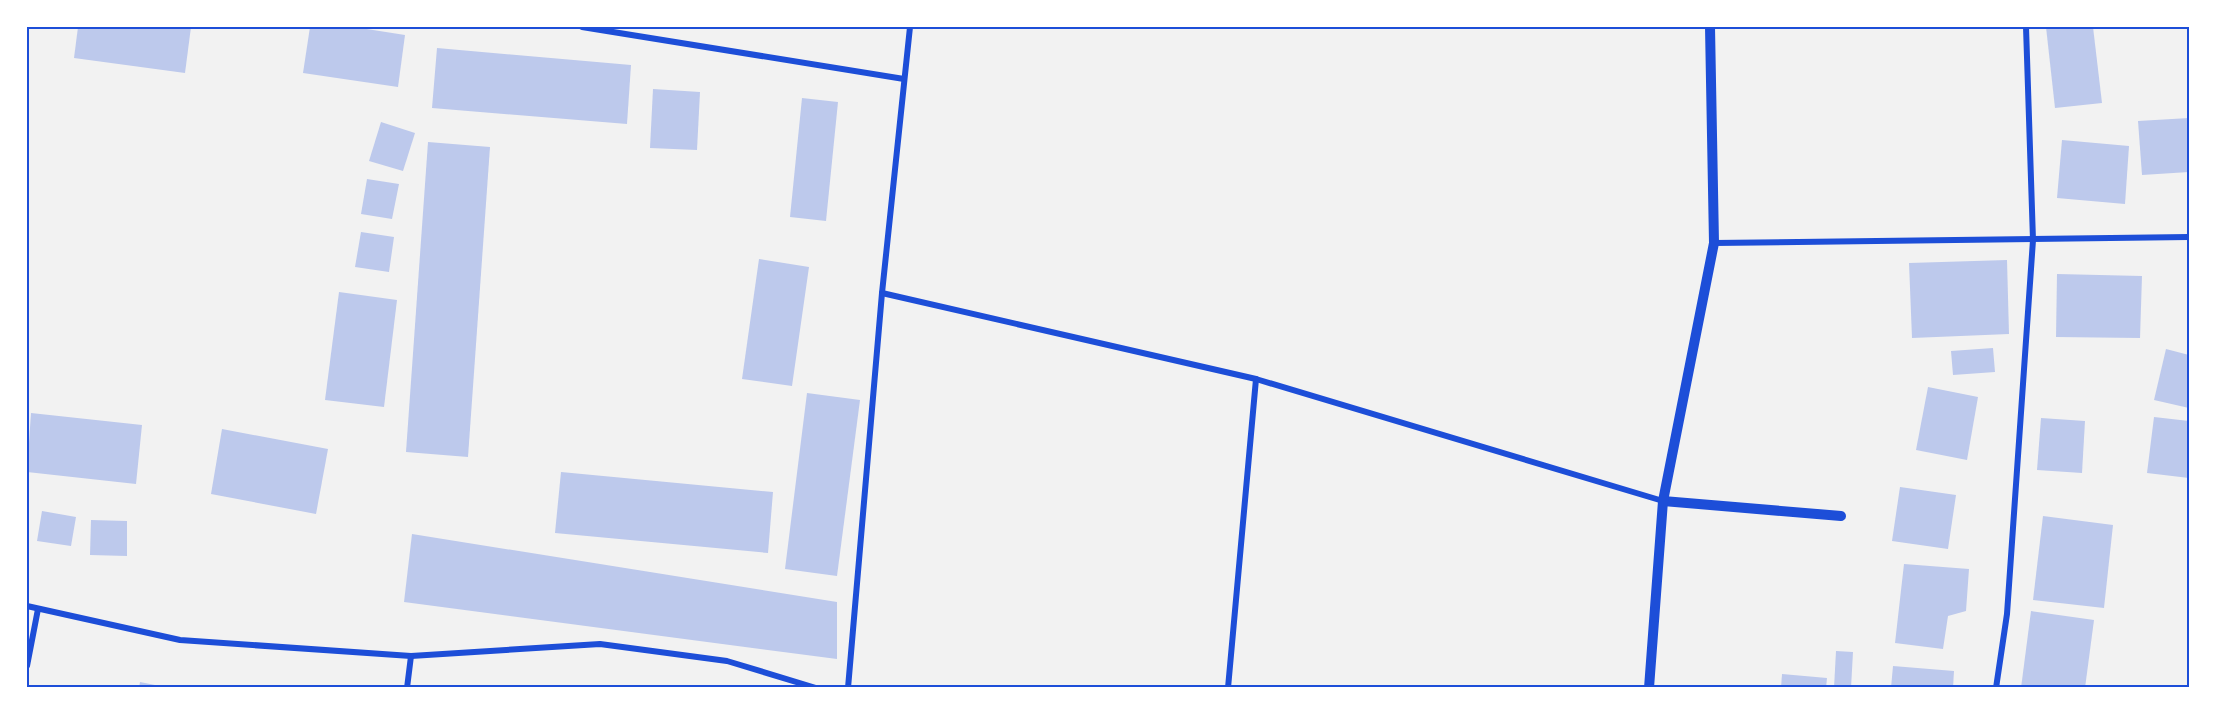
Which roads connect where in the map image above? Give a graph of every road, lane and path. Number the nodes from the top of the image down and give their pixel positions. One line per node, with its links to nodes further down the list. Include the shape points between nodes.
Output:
1 (582, 27): 5 (street)
2 (910, 27): 5 (street)
3 (1710, 27): 8 (street)
4 (2026, 27): 7 (street)
5 (904, 79): 9 (street)
6 (2189, 237): 7 (street)
7 (2033, 240): 8 (street); 22 (street, via 2007,614)
8 (1714, 243): 11 (street)
9 (882, 293): 10 (street); 19 (street)
10 (1256, 379): 11 (street); 20 (street)
11 (1663, 501): 12 (street); 21 (street)
12 (1841, 516)
13 (27, 606): 14 (street)
14 (38, 609): 15 (street, via 180,640); 16 (street)
15 (411, 656): 17 (street); 18 (street, via 600,644 727,661)
16 (27, 666)
17 (407, 688)
18 (816, 688)
19 (848, 688)
20 (1228, 688)
21 (1649, 688)
22 (1996, 688)

